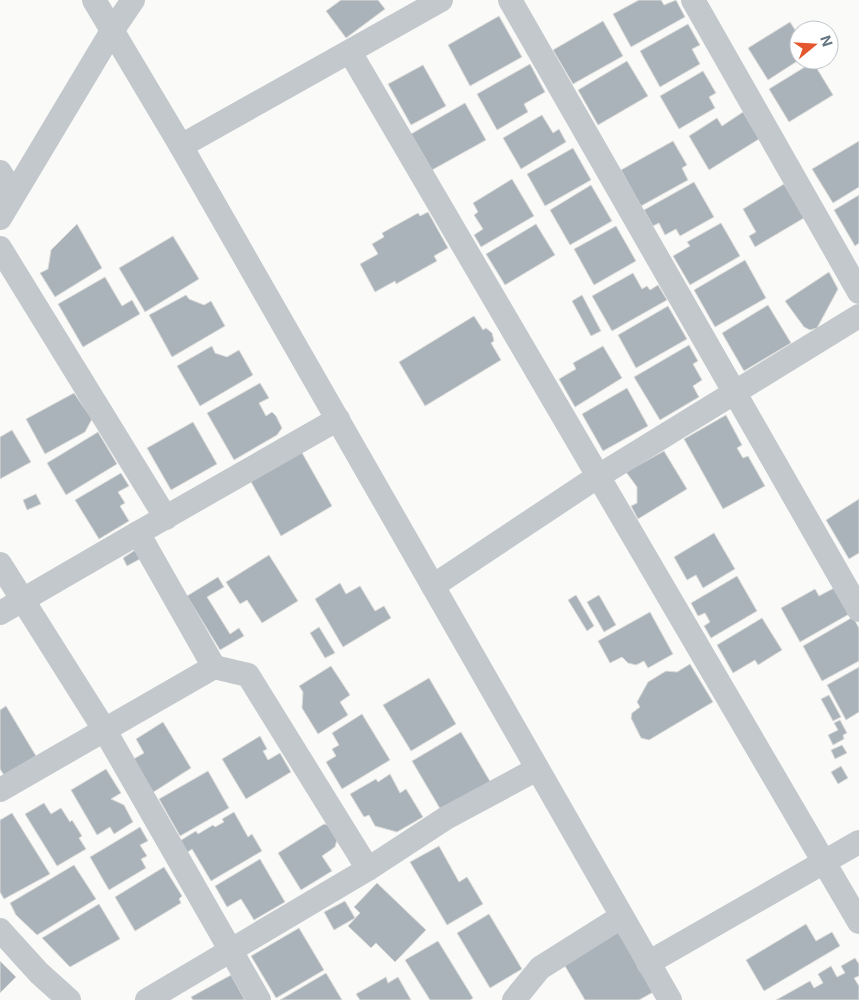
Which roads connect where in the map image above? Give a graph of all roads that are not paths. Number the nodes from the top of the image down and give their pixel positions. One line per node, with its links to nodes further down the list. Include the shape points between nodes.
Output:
1 (94, 0): 6 (street)
2 (133, 0): 6 (street)
3 (441, 0): 7 (street)
4 (510, 0): 15 (street)
5 (694, 0): 13 (street)
6 (112, 31): 8 (street); 10 (street)
7 (350, 52): 8 (street); 17 (street)
8 (181, 146): 16 (street)
9 (0, 172): 10 (street)
10 (13, 193): 11 (street)
11 (0, 218)
12 (0, 248): 18 (street)
13 (859, 292)
14 (859, 316): 15 (street)
15 (736, 392): 17 (street); 23 (street)
16 (338, 419): 18 (street); 21 (street)
17 (597, 478): 21 (street); 30 (street)
18 (166, 518): 19 (street)
19 (138, 533): 22 (street); 25 (street)
20 (0, 564): 22 (street)
21 (433, 586): 27 (street)
22 (22, 600): 24 (street); 26 (street)
23 (859, 610)
24 (0, 613)
25 (214, 667): 26 (street); 31 (street, via 248,674)
26 (104, 729): 28 (street); 35 (street)
27 (537, 769): 31 (street, via 446,818); 32 (street)
28 (0, 790)
29 (859, 842): 30 (street)
30 (824, 863): 33 (street); 36 (street)
31 (368, 869): 35 (street)
32 (621, 917): 36 (street); 40 (street, via 540,968)
33 (859, 922)
34 (0, 930): 37 (street, via 38,973)
35 (229, 950): 38 (street); 39 (street)
36 (648, 963): 41 (street)
37 (69, 1000)
38 (147, 1000)
39 (259, 1000)
40 (514, 1000)
41 (670, 1000)

